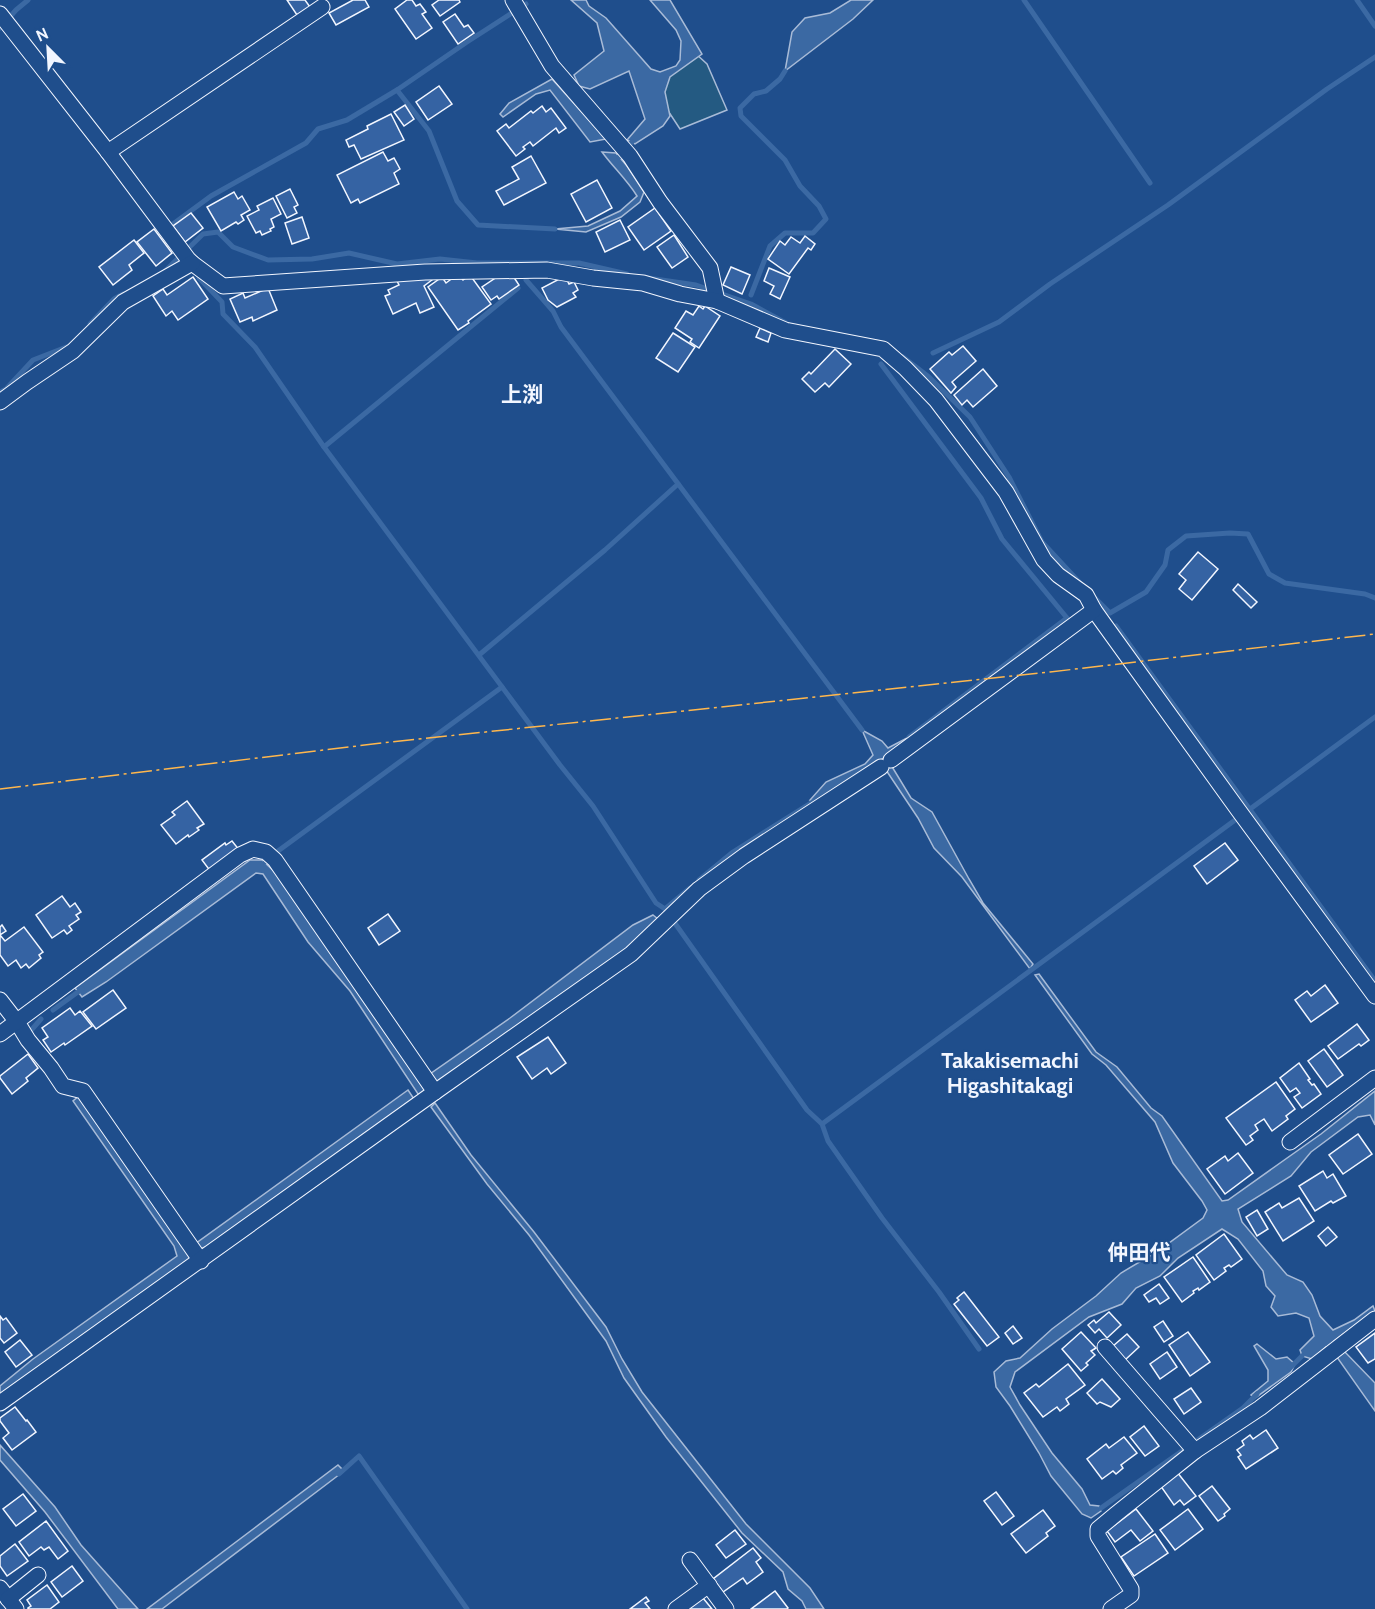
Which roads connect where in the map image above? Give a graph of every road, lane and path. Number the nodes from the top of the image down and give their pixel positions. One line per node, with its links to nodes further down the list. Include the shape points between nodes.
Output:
1 (324, 2): 4 (street)
2 (517, 6): 6 (street, via 552,66 626,151 710,268)
3 (5, 20): 4 (street)
4 (108, 152): 5 (street)
5 (187, 257): 6 (street, via 223,286 424,272 547,270 643,283); 7 (street, via 123,302 73,351)
6 (717, 301): 8 (street, via 785,330 883,349 936,400 1006,492 1044,560 1086,596)
7 (0, 402)
8 (1094, 610): 9 (street); 14 (street, via 886,763 744,856 699,889 631,954)
9 (1375, 996)
10 (0, 1000): 11 (street)
11 (23, 1031): 12 (street); 14 (street, via 240,855 253,849 271,856); 16 (street, via 63,1086 83,1090)
12 (0, 1034)
13 (1375, 1078): 15 (street)
14 (429, 1096): 16 (street)
15 (1290, 1142)
16 (201, 1261): 19 (street)
17 (1375, 1319): 20 (street, via 1260,1408)
18 (1105, 1347): 20 (street)
19 (0, 1403)
20 (1191, 1446): 27 (street, via 1098,1529 1098,1536 1131,1589 1131,1595)
21 (690, 1560): 23 (street)
22 (38, 1575): 24 (street)
23 (709, 1585): 25 (street); 26 (street)
24 (8, 1599)
25 (676, 1609)
26 (726, 1609)
27 (1111, 1609)

